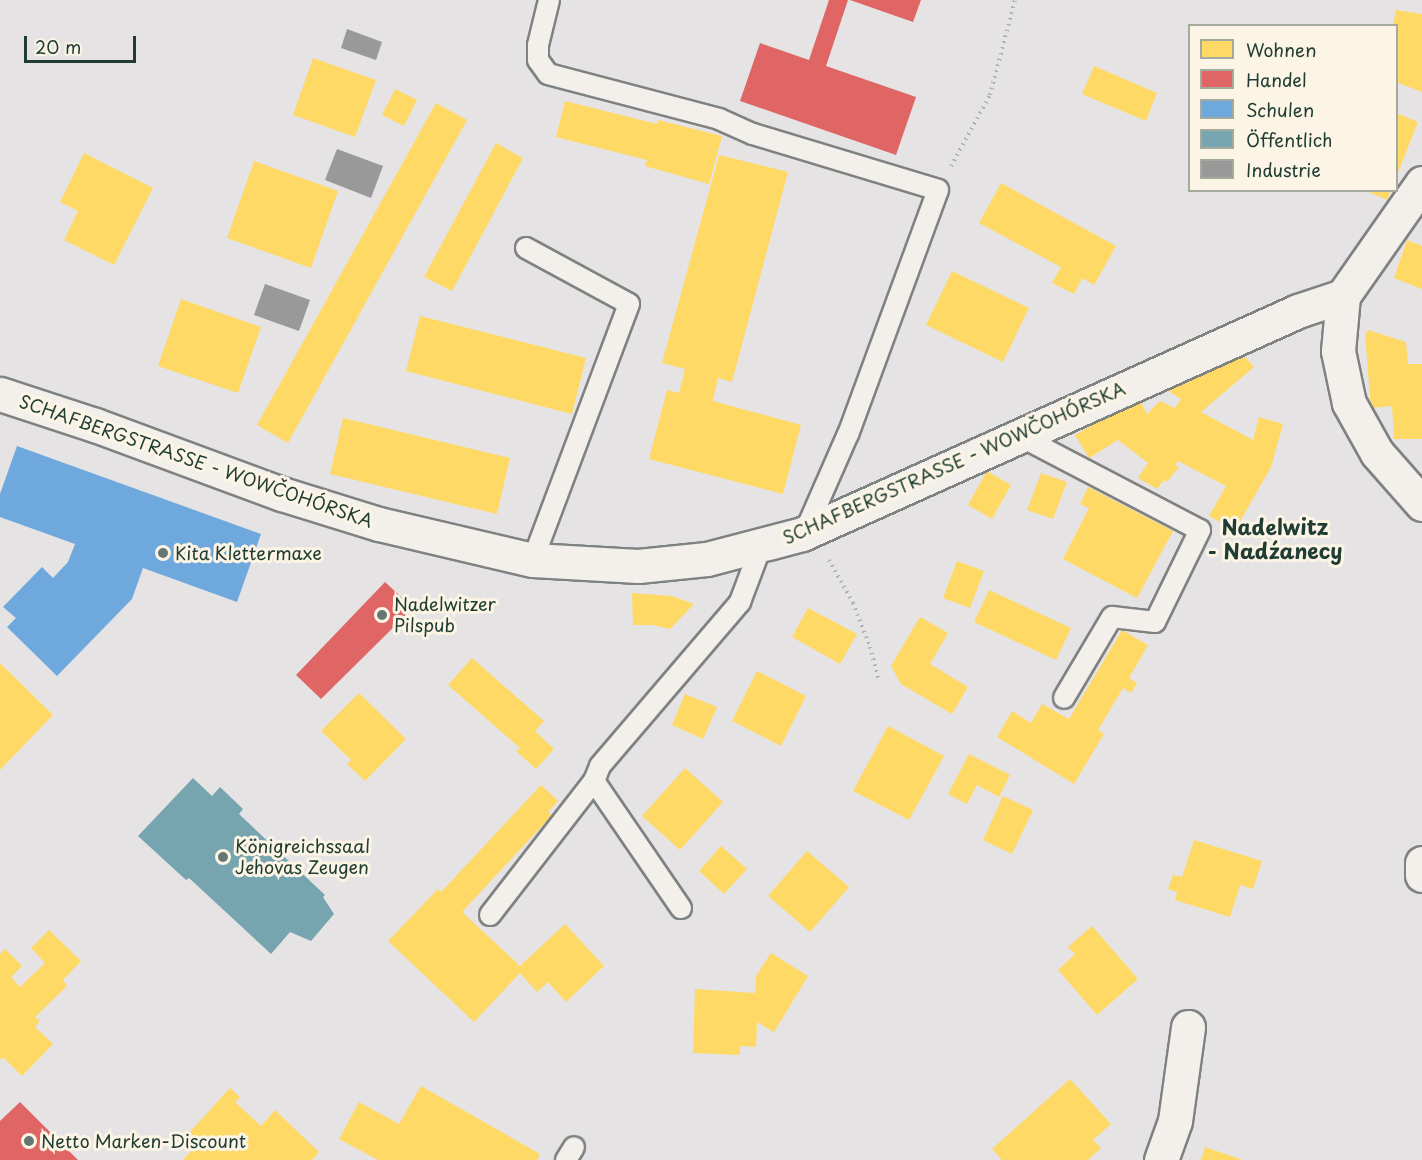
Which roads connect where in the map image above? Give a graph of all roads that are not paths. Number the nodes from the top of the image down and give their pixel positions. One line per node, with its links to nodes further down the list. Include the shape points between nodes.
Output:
1 (549, 0): 8 (lane, via 538,45 538,60 548,74 719,119 753,134 938,190)
2 (1422, 183): 4 (street)
3 (526, 248): 10 (lane, via 629,304)
4 (1343, 296): 6 (street, SCHAFBERGSTRASSE - WOWČOHÓRSKA, via 1298,311); 7 (street, via 1338,351 1349,403 1377,453)
5 (0, 394): 10 (street, SCHAFBERGSTRASSE - WOWČOHÓRSKA, via 282,494 379,524)
6 (1018, 435): 8 (street, SCHAFBERGSTRASSE - WOWČOHÓRSKA); 11 (lane, via 1200,530 1155,622 1112,617)
7 (1422, 504)
8 (813, 528): 9 (street, SCHAFBERGSTRASSE - WOWČOHÓRSKA)
9 (761, 546): 10 (street, SCHAFBERGSTRASSE - WOWČOHÓRSKA, via 707,559 638,566); 12 (lane, via 740,602 600,766)
10 (533, 560)
11 (1064, 698)
12 (594, 781): 15 (lane); 16 (lane)
13 (1422, 863): 14 (street)
14 (1422, 875)
15 (681, 908)
16 (490, 915)
17 (1188, 1027): 18 (street, via 1175,1121)
18 (1161, 1160)

